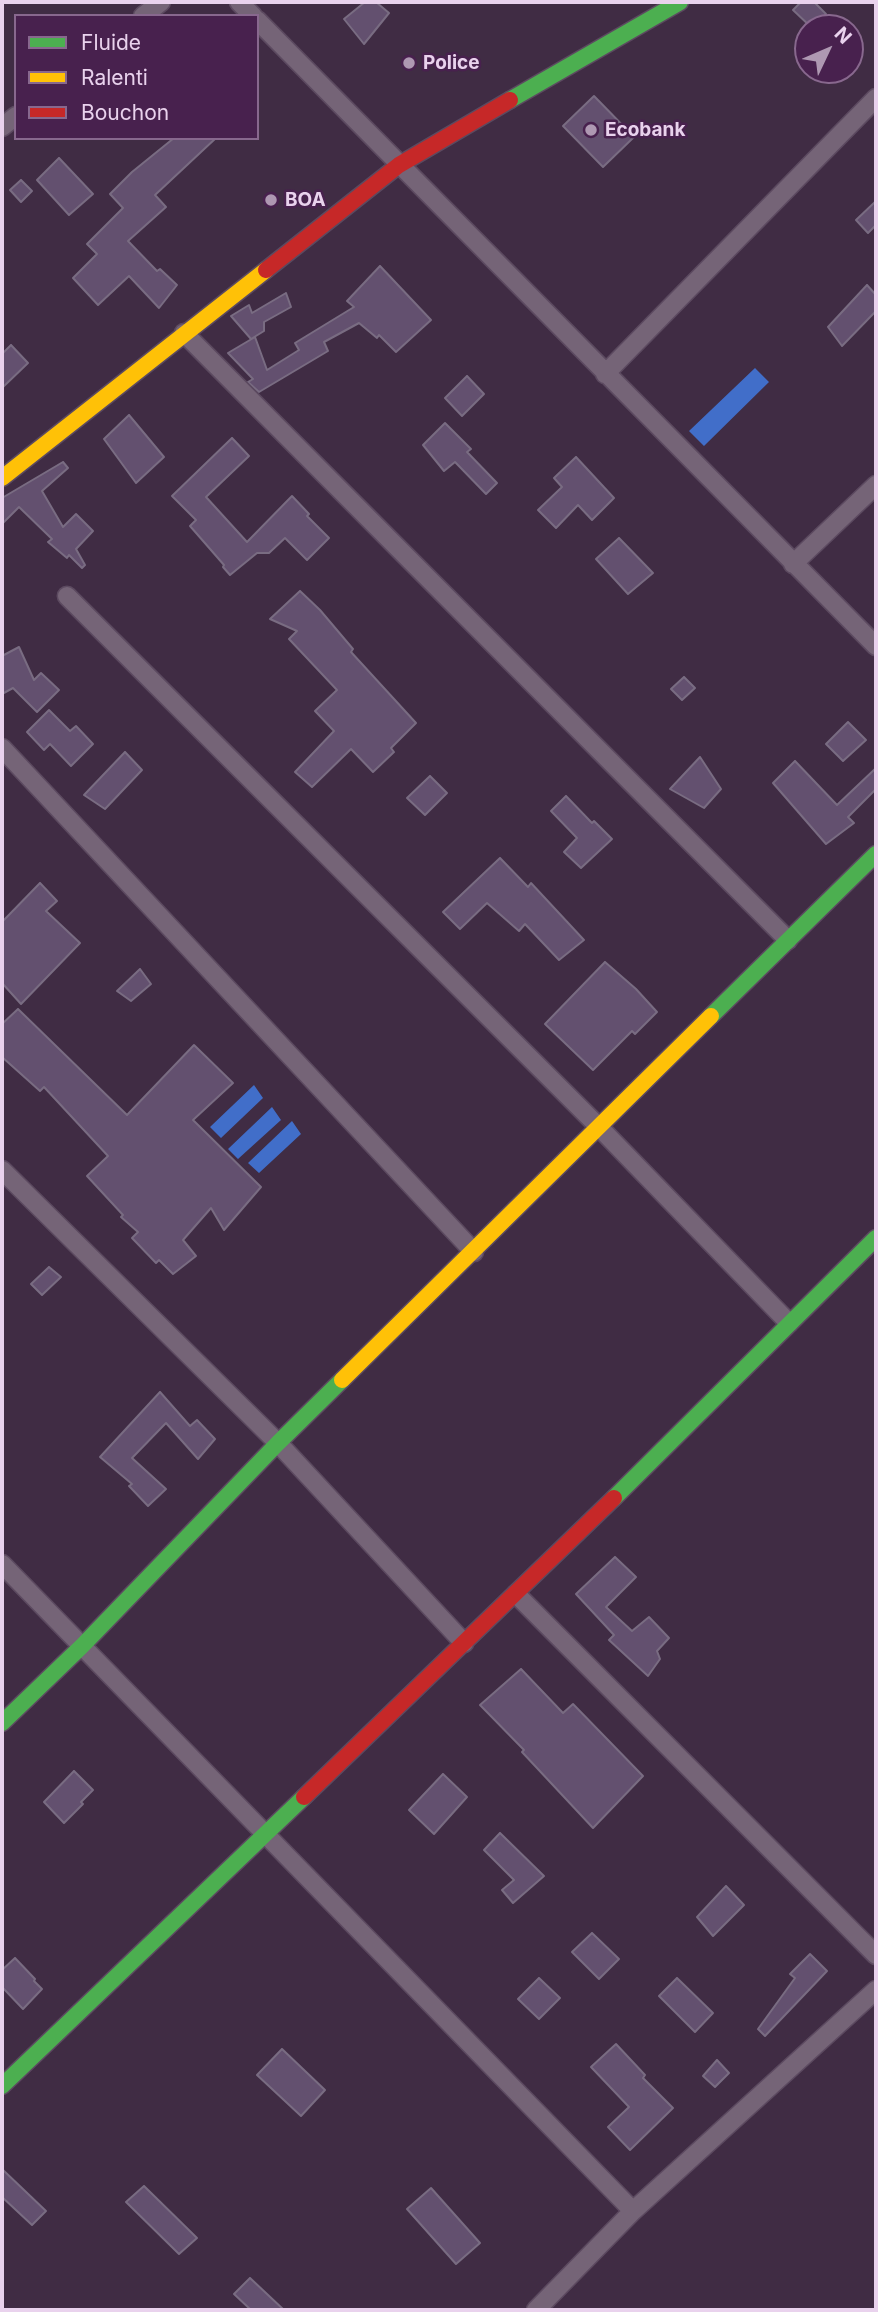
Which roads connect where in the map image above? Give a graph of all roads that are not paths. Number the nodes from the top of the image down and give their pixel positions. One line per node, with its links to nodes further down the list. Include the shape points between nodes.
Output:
1 (161, 2): 3 (street)
2 (680, 2): 6 (street)
3 (146, 14)
4 (259, 22): 6 (street)
5 (876, 98): 8 (street)
6 (399, 165): 7 (street); 8 (street)
7 (184, 333): 9 (street); 16 (street)
8 (606, 374): 11 (street)
9 (2, 478)
10 (876, 485): 11 (street)
11 (793, 564): 13 (street)
12 (67, 596): 17 (street)
13 (876, 646)
14 (2, 748): 20 (street)
15 (876, 854): 16 (street)
16 (788, 940): 17 (street)
17 (599, 1128): 20 (street); 21 (street)
18 (2, 1170): 22 (street)
19 (876, 1238): 21 (street)
20 (474, 1252): 22 (street)
21 (789, 1322): 24 (street)
22 (278, 1443): 25 (street); 26 (street)
23 (2, 1564): 26 (street)
24 (516, 1594): 25 (street); 29 (street)
25 (464, 1643): 28 (street)
26 (82, 1646): 27 (street); 28 (street)
27 (2, 1723)
28 (265, 1834): 31 (street); 32 (street)
29 (876, 1955)
30 (876, 1990): 32 (street)
31 (2, 2086)
32 (633, 2211): 33 (street)
33 (536, 2310)

